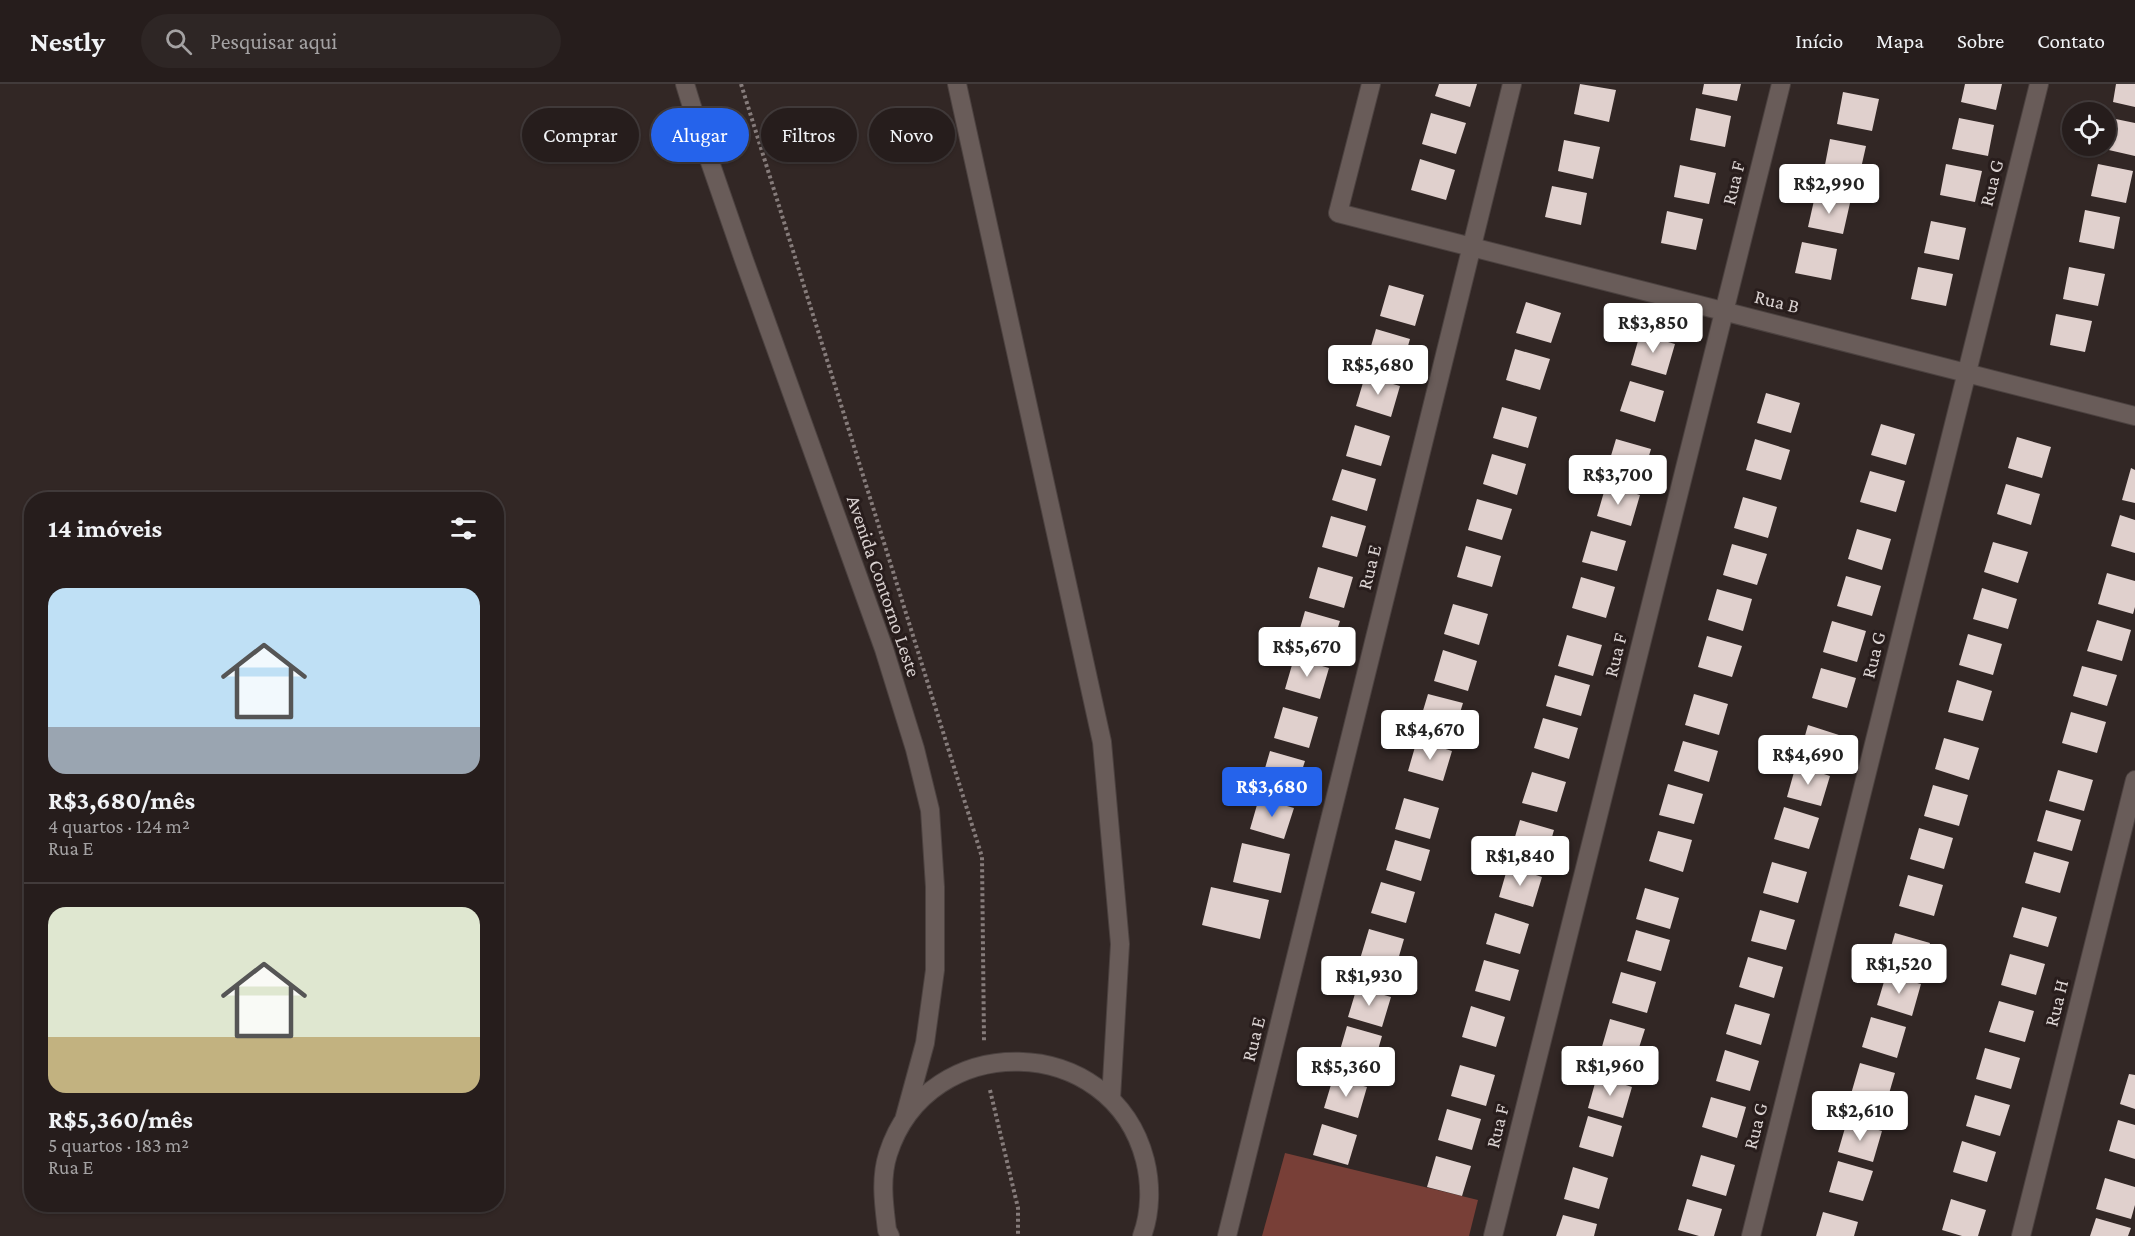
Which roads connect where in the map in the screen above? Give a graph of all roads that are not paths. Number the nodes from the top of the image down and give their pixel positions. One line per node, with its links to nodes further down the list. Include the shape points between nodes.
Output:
1 (685, 84): 13 (street, Avenida Contorno Leste, via 700,136 884,649 930,810 935,970 925,1042)
2 (957, 84): 12 (street, via 1102,742 1120,944)
3 (1371, 84): 7 (street, Rua B, via 1338,213)
4 (1512, 84): 7 (street, Rua E)
5 (1781, 84): 8 (street, Rua F)
6 (2038, 84): 9 (street, Rua G)
7 (1471, 246): 8 (street, Rua B); 16 (street, Rua E)
8 (1724, 311): 9 (street, Rua B); 17 (street, Rua F)
9 (1967, 373): 10 (street, Rua B); 18 (street, Rua G)
10 (2135, 416)
11 (2135, 780): 19 (street, Rua H)
12 (1112, 1100): 13 (street, via 1084,1079 1053,1065 1018,1060 984,1064 953,1075 926,1095); 15 (street, via 1141,1146 1148,1173 1149,1200)
13 (904, 1120): 14 (street, via 888,1154 882,1192)
14 (890, 1236)
15 (1142, 1236)
16 (1227, 1236)
17 (1493, 1236)
18 (1751, 1236)
19 (2021, 1236)

